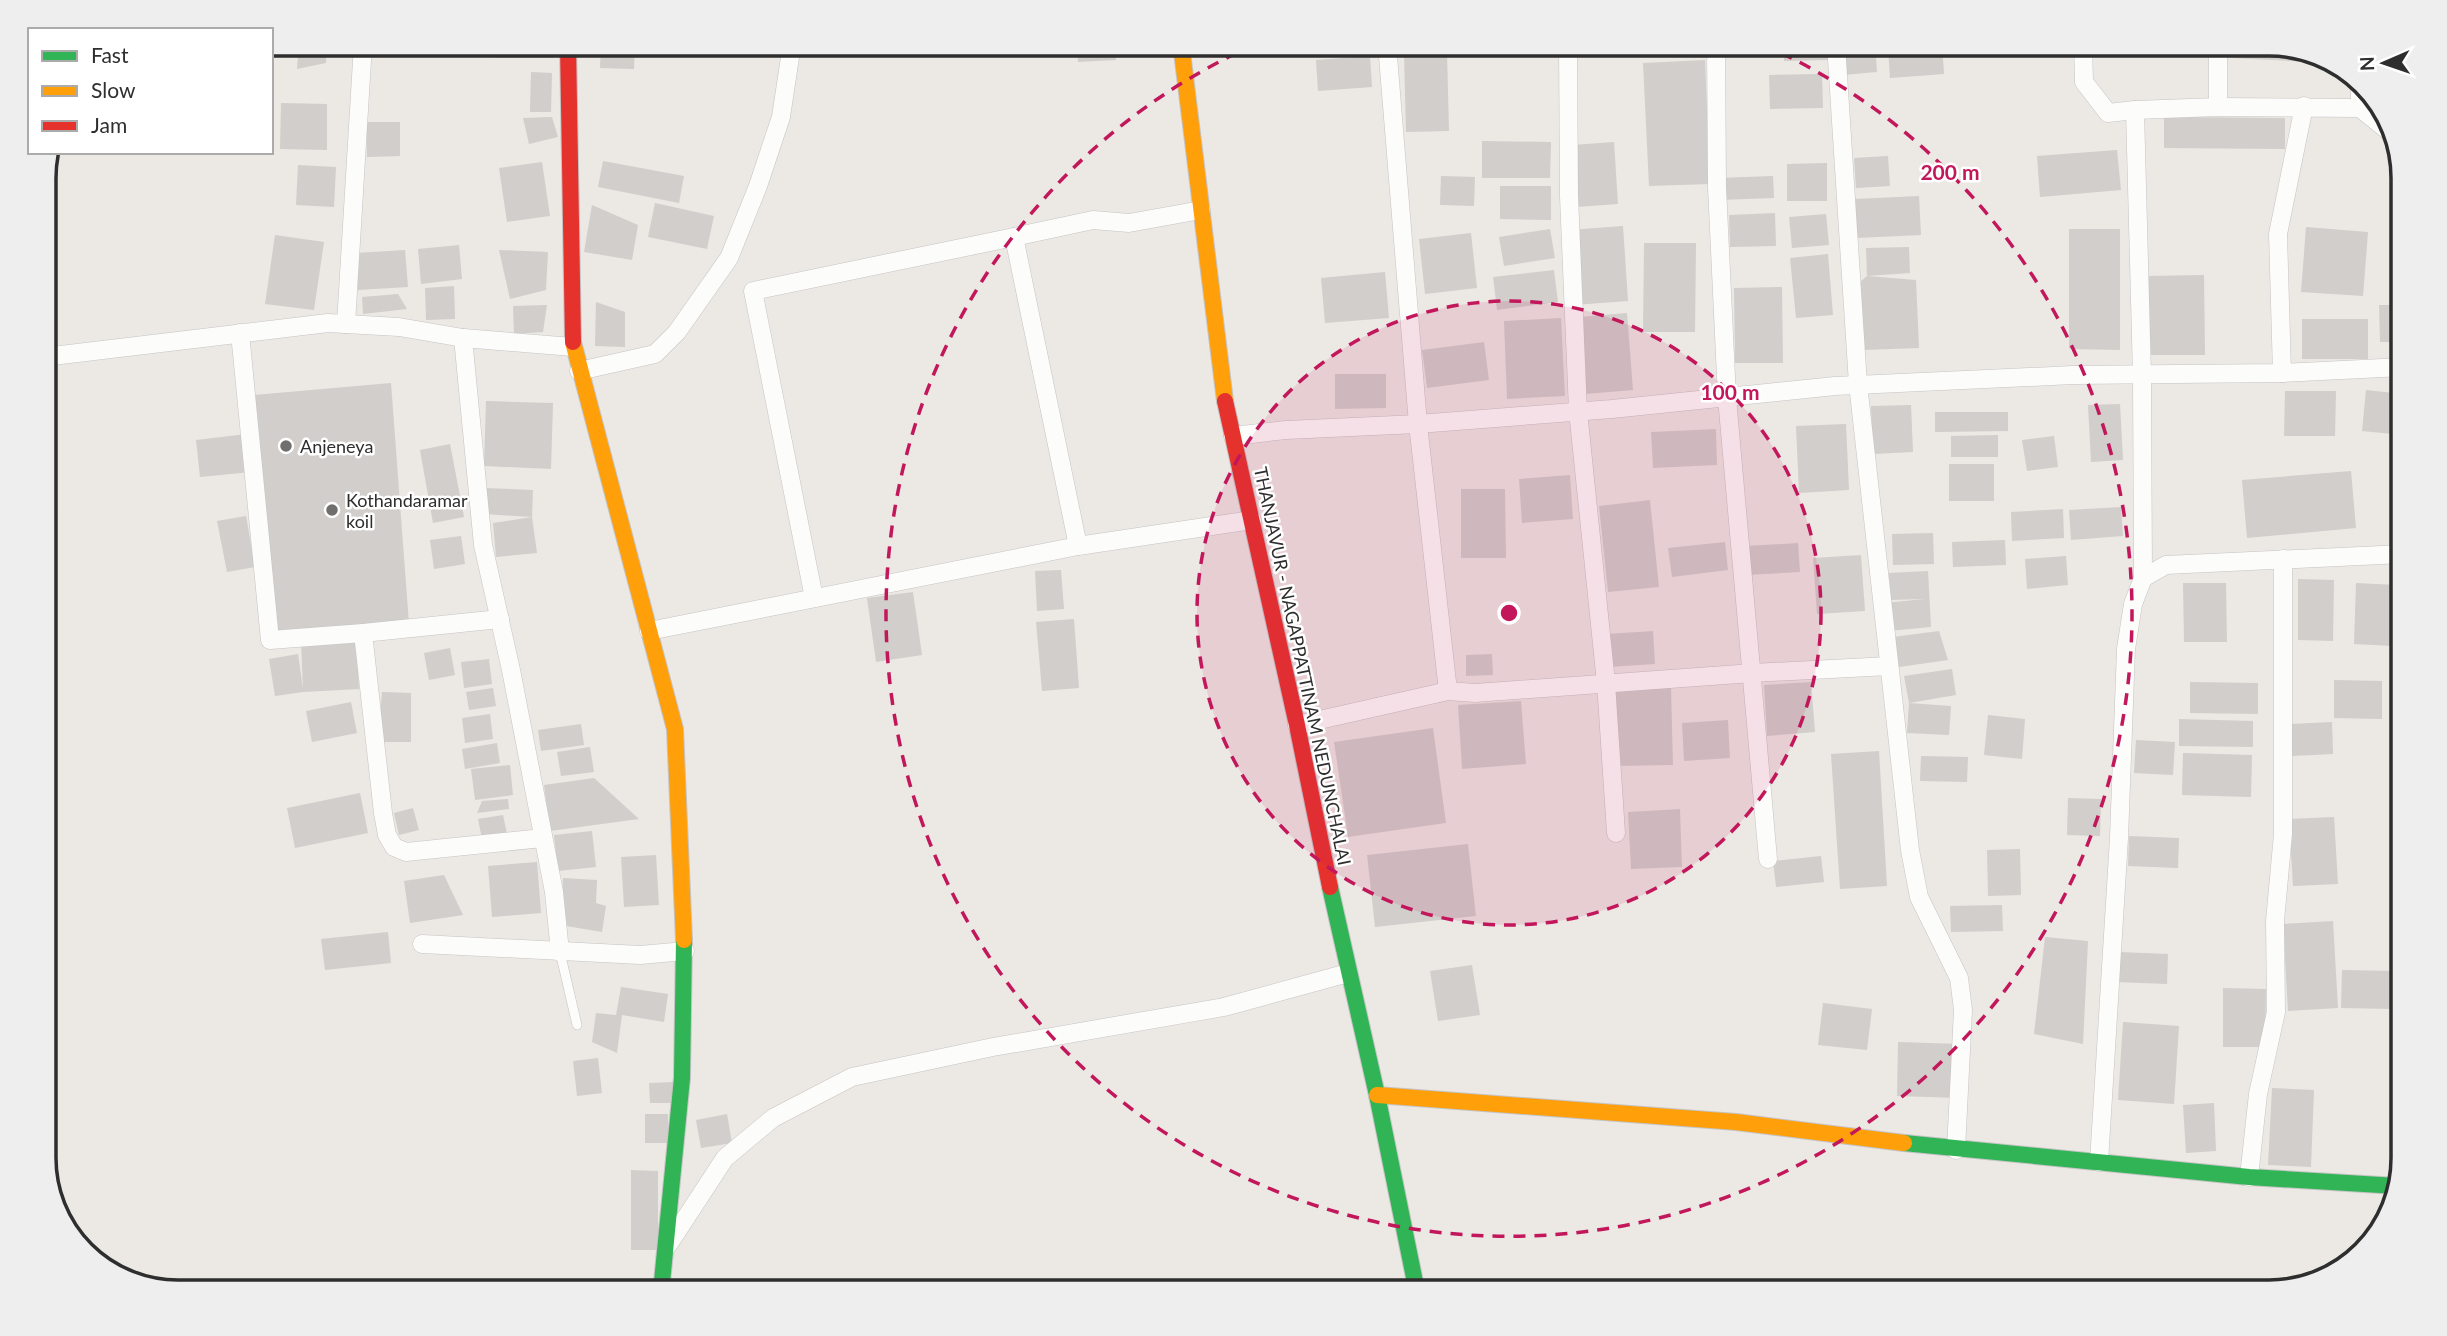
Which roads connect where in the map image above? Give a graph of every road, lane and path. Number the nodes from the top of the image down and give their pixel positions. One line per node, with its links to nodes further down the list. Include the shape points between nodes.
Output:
1 (362, 56): 19 (street)
2 (568, 56): 22 (main road)
3 (790, 56): 25 (street, via 781,117 729,258 677,331 654,354)
4 (1182, 56): 17 (main road, THANJAVUR - NAGAPPATTINAM NEDUNCHALAI)
5 (1388, 56): 31 (street)
6 (1568, 56): 30 (street)
7 (1716, 56): 29 (street)
8 (1837, 56): 28 (street)
9 (2083, 56): 15 (street, via 2084,82 2108,113)
10 (2218, 56): 13 (street)
11 (2360, 98): 14 (street)
12 (2304, 106): 13 (street); 14 (street); 26 (street, via 2278,234)
13 (2218, 107): 15 (street)
14 (2360, 108): 16 (street)
15 (2135, 110): 27 (street)
16 (2377, 122)
17 (1201, 209): 18 (street, via 1129,223 1093,220); 32 (main road, THANJAVUR - NAGAPPATTINAM NEDUNCHALAI)
18 (1014, 237): 34 (street); 38 (street, via 753,291)
19 (346, 324): 20 (street); 21 (street)
20 (240, 333): 23 (street); 41 (street, via 270,640)
21 (463, 338): 22 (street); 39 (street, via 483,545)
22 (573, 347): 25 (main road)
23 (56, 356)
24 (2391, 368): 26 (street)
25 (579, 371): 40 (main road)
26 (2281, 373): 27 (street)
27 (2142, 376): 28 (street); 37 (street)
28 (1858, 384): 29 (street); 42 (street)
29 (1727, 398): 30 (street); 43 (street)
30 (1578, 411): 31 (street); 44 (street)
31 (1418, 424): 32 (street); 45 (street)
32 (1233, 436): 33 (main road, THANJAVUR - NAGAPPATTINAM NEDUNCHALAI)
33 (1252, 520): 34 (street); 46 (main road, THANJAVUR - NAGAPPATTINAM NEDUNCHALAI)
34 (1078, 546): 38 (street)
35 (2391, 554): 36 (street)
36 (2283, 559): 37 (street, via 2166,565); 58 (street, via 2283,834 2276,921 2276,1012 2258,1094)
37 (2143, 578): 57 (street, via 2133,604 2126,649)
38 (814, 598): 40 (street)
39 (500, 619): 41 (street); 48 (street)
40 (649, 631): 52 (main road, via 675,729)
41 (363, 633): 48 (street, via 383,813 394,847 406,852)
42 (1889, 666): 43 (street); 56 (street, via 1919,897 1959,978 1963,1010)
43 (1752, 673): 44 (street); 49 (street)
44 (1606, 683): 45 (street, via 1475,694); 47 (street)
45 (1448, 691): 46 (street)
46 (1297, 725): 53 (main road, THANJAVUR - NAGAPPATTINAM NEDUNCHALAI)
47 (1616, 833)
48 (543, 838): 51 (street)
49 (1768, 859)
50 (422, 944): 51 (street)
51 (559, 951): 52 (street); 54 (lane)
52 (685, 951): 60 (main road, via 682,1077)
53 (1348, 974): 55 (main road, THANJAVUR - NAGAPPATTINAM NEDUNCHALAI); 60 (street, via 1224,1007 993,1046 852,1077 773,1118 725,1158)
54 (577, 1025)
55 (1377, 1095): 56 (main road, via 1736,1122); 62 (main road, THANJAVUR - NAGAPPATTINAM NEDUNCHALAI)
56 (1956, 1150): 57 (main road)
57 (2099, 1162): 58 (main road)
58 (2249, 1177): 59 (main road)
59 (2388, 1185)
60 (666, 1247): 61 (main road)
61 (662, 1280)
62 (1415, 1280)

